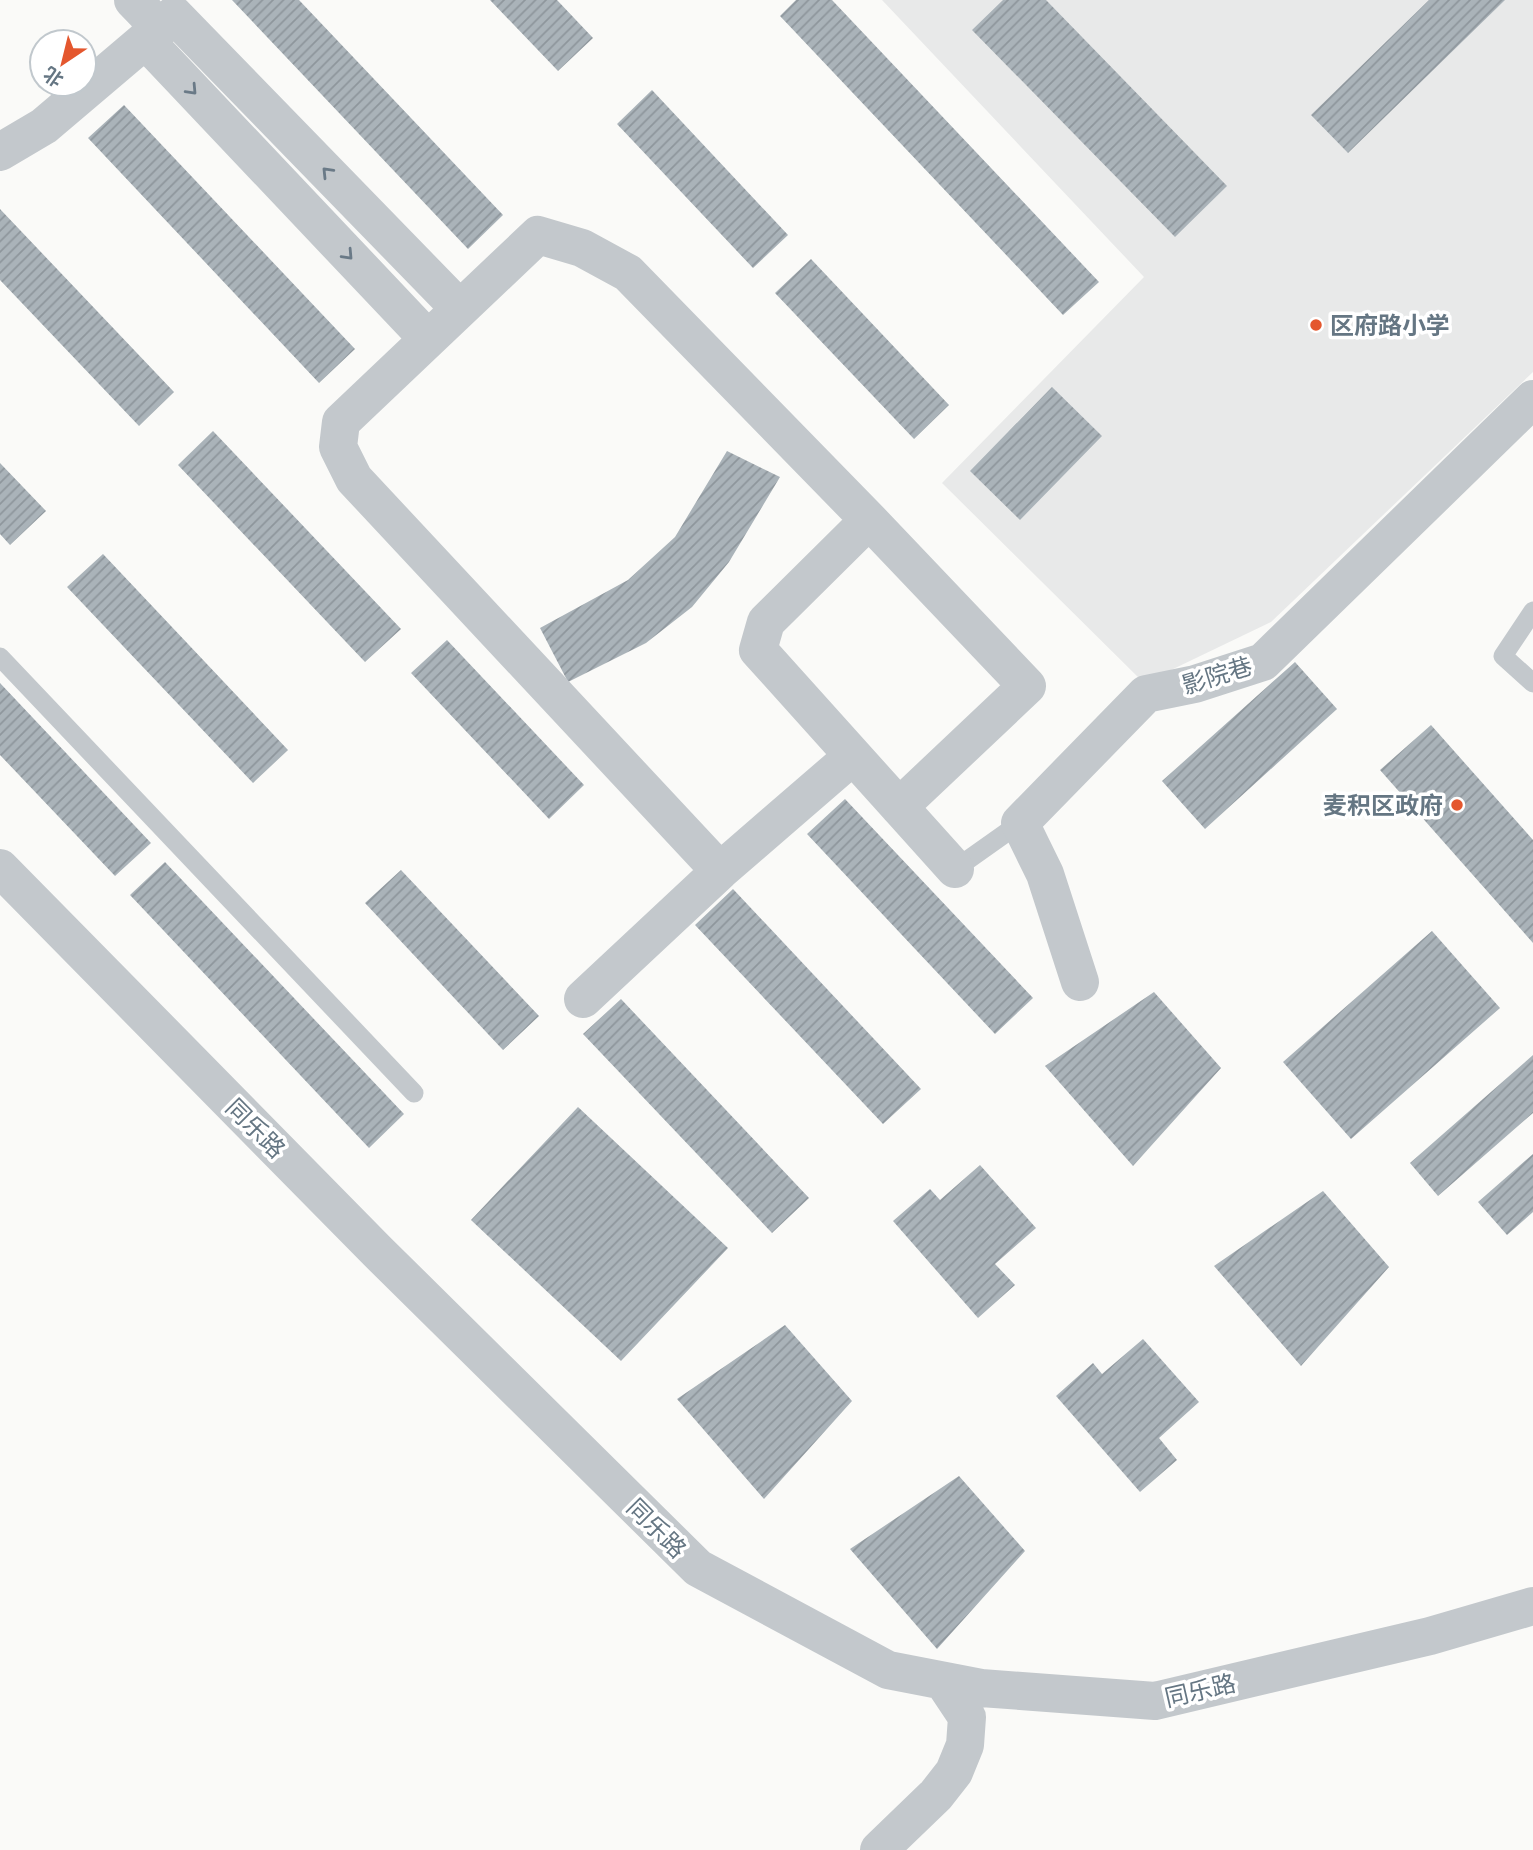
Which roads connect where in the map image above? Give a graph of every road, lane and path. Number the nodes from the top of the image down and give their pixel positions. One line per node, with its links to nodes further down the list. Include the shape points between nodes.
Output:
1 (133, 0): 2 (street)
2 (168, 21): 3 (street, via 44,126); 4 (street, one-way to 2); 5 (street, one-way to 5)
3 (0, 152)
4 (460, 309): 5 (street); 7 (street, via 538,235 582,248 628,273)
5 (428, 339): 16 (street, via 341,422 338,447 354,478)
6 (1533, 399): 13 (street, 影院巷, via 1263,662 1146,694)
7 (869, 520): 11 (street, via 766,622 758,650); 12 (street, via 1027,686)
8 (1533, 611): 10 (lane, via 1503,656)
9 (0, 657): 19 (lane)
10 (1533, 683)
11 (853, 756): 12 (street); 16 (street)
12 (899, 807): 15 (street)
13 (1020, 823): 15 (lane); 17 (street, via 1045,874)
14 (0, 868): 21 (street, 同乐路, via 698,1568 888,1670)
15 (956, 869)
16 (720, 871): 18 (street)
17 (1080, 982)
18 (583, 999)
19 (414, 1093)
20 (1533, 1606): 21 (street, 同乐路, via 1430,1636 1155,1701)
21 (943, 1681): 22 (street, via 967,1717 965,1745 954,1772 936,1795)
22 (879, 1850)

